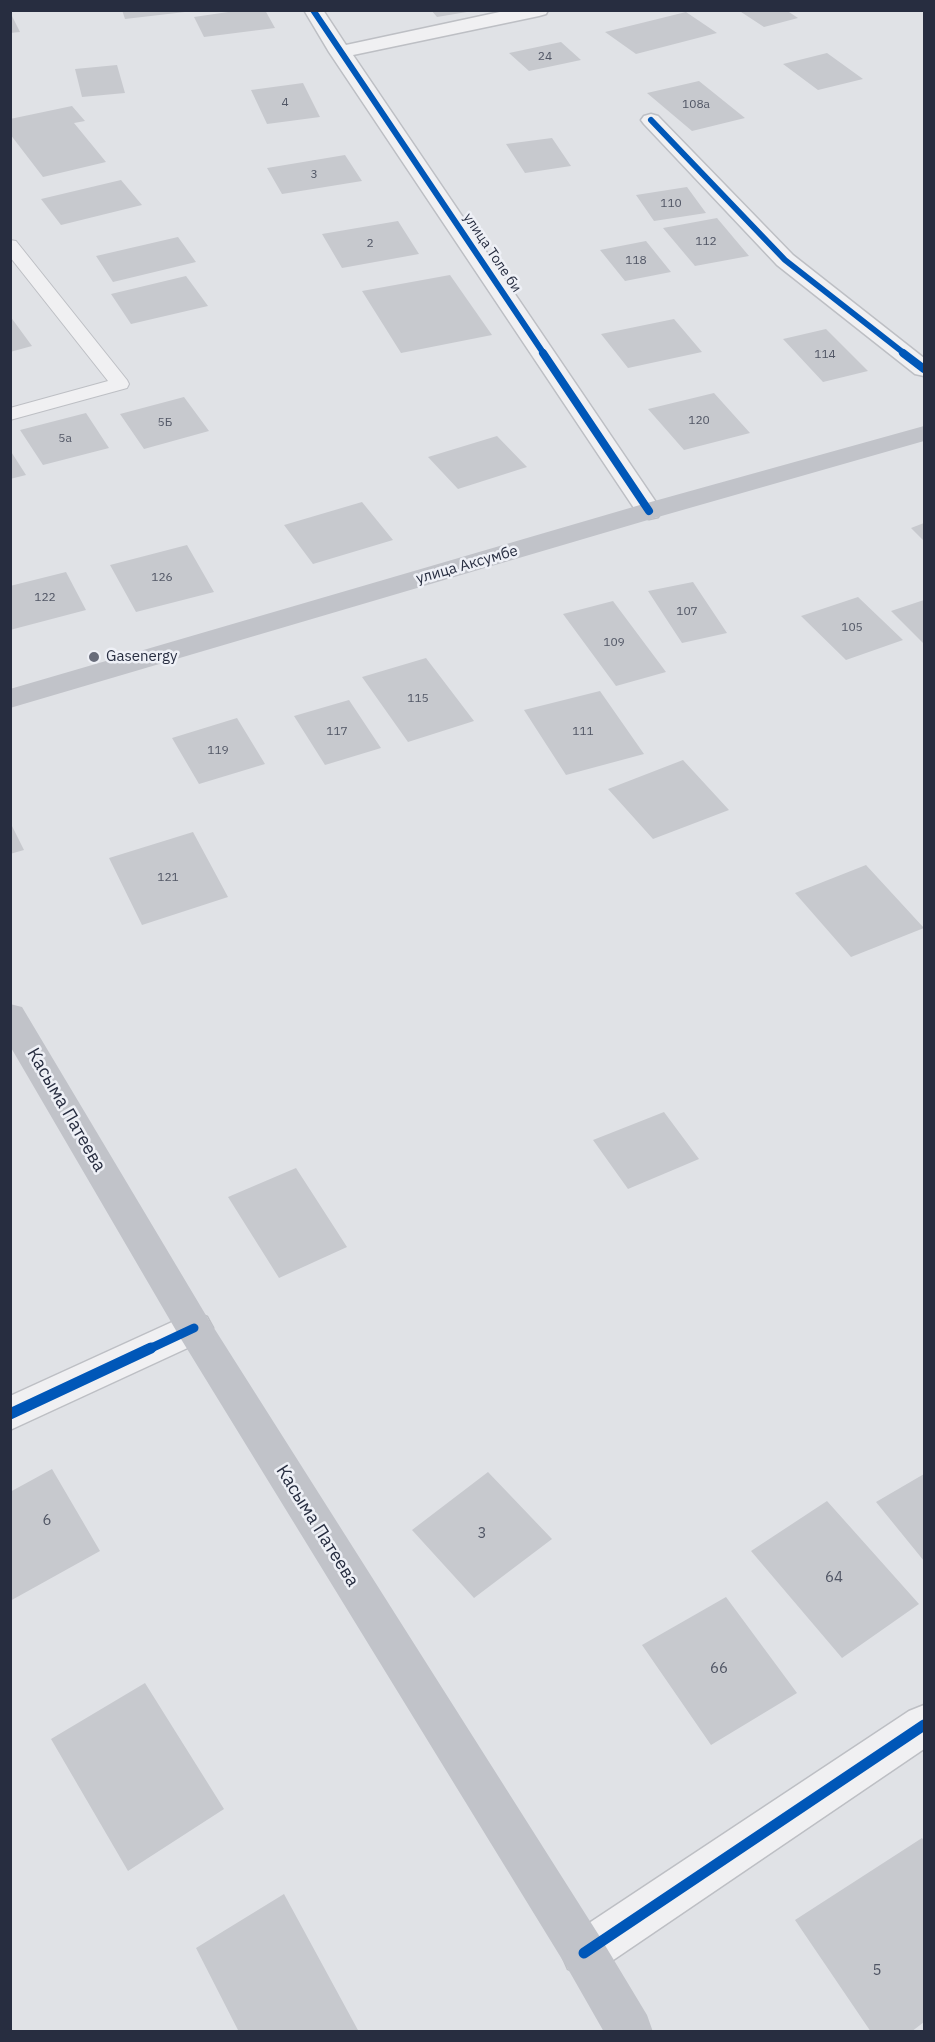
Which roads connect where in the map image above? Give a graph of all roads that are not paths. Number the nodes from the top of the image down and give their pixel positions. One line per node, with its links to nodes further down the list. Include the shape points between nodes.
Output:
1 (313, 10): 3 (street, улица Толе би)
2 (539, 10): 3 (street)
3 (339, 52): 9 (street, улица Толе би)
4 (651, 120): 6 (street, via 785,260)
5 (10, 245): 7 (lane, via 120,384)
6 (924, 369)
7 (10, 414)
8 (924, 433): 9 (main road, улица Аксумбе)
9 (649, 511): 10 (main road, улица Аксумбе)
10 (10, 699)
11 (10, 1016): 12 (main road, Касыма Патеева)
12 (194, 1328): 13 (street); 15 (main road, Касыма Патеева)
13 (10, 1414)
14 (924, 1725): 15 (street)
15 (584, 1953): 16 (main road, Касыма Патеева)
16 (630, 2031)

